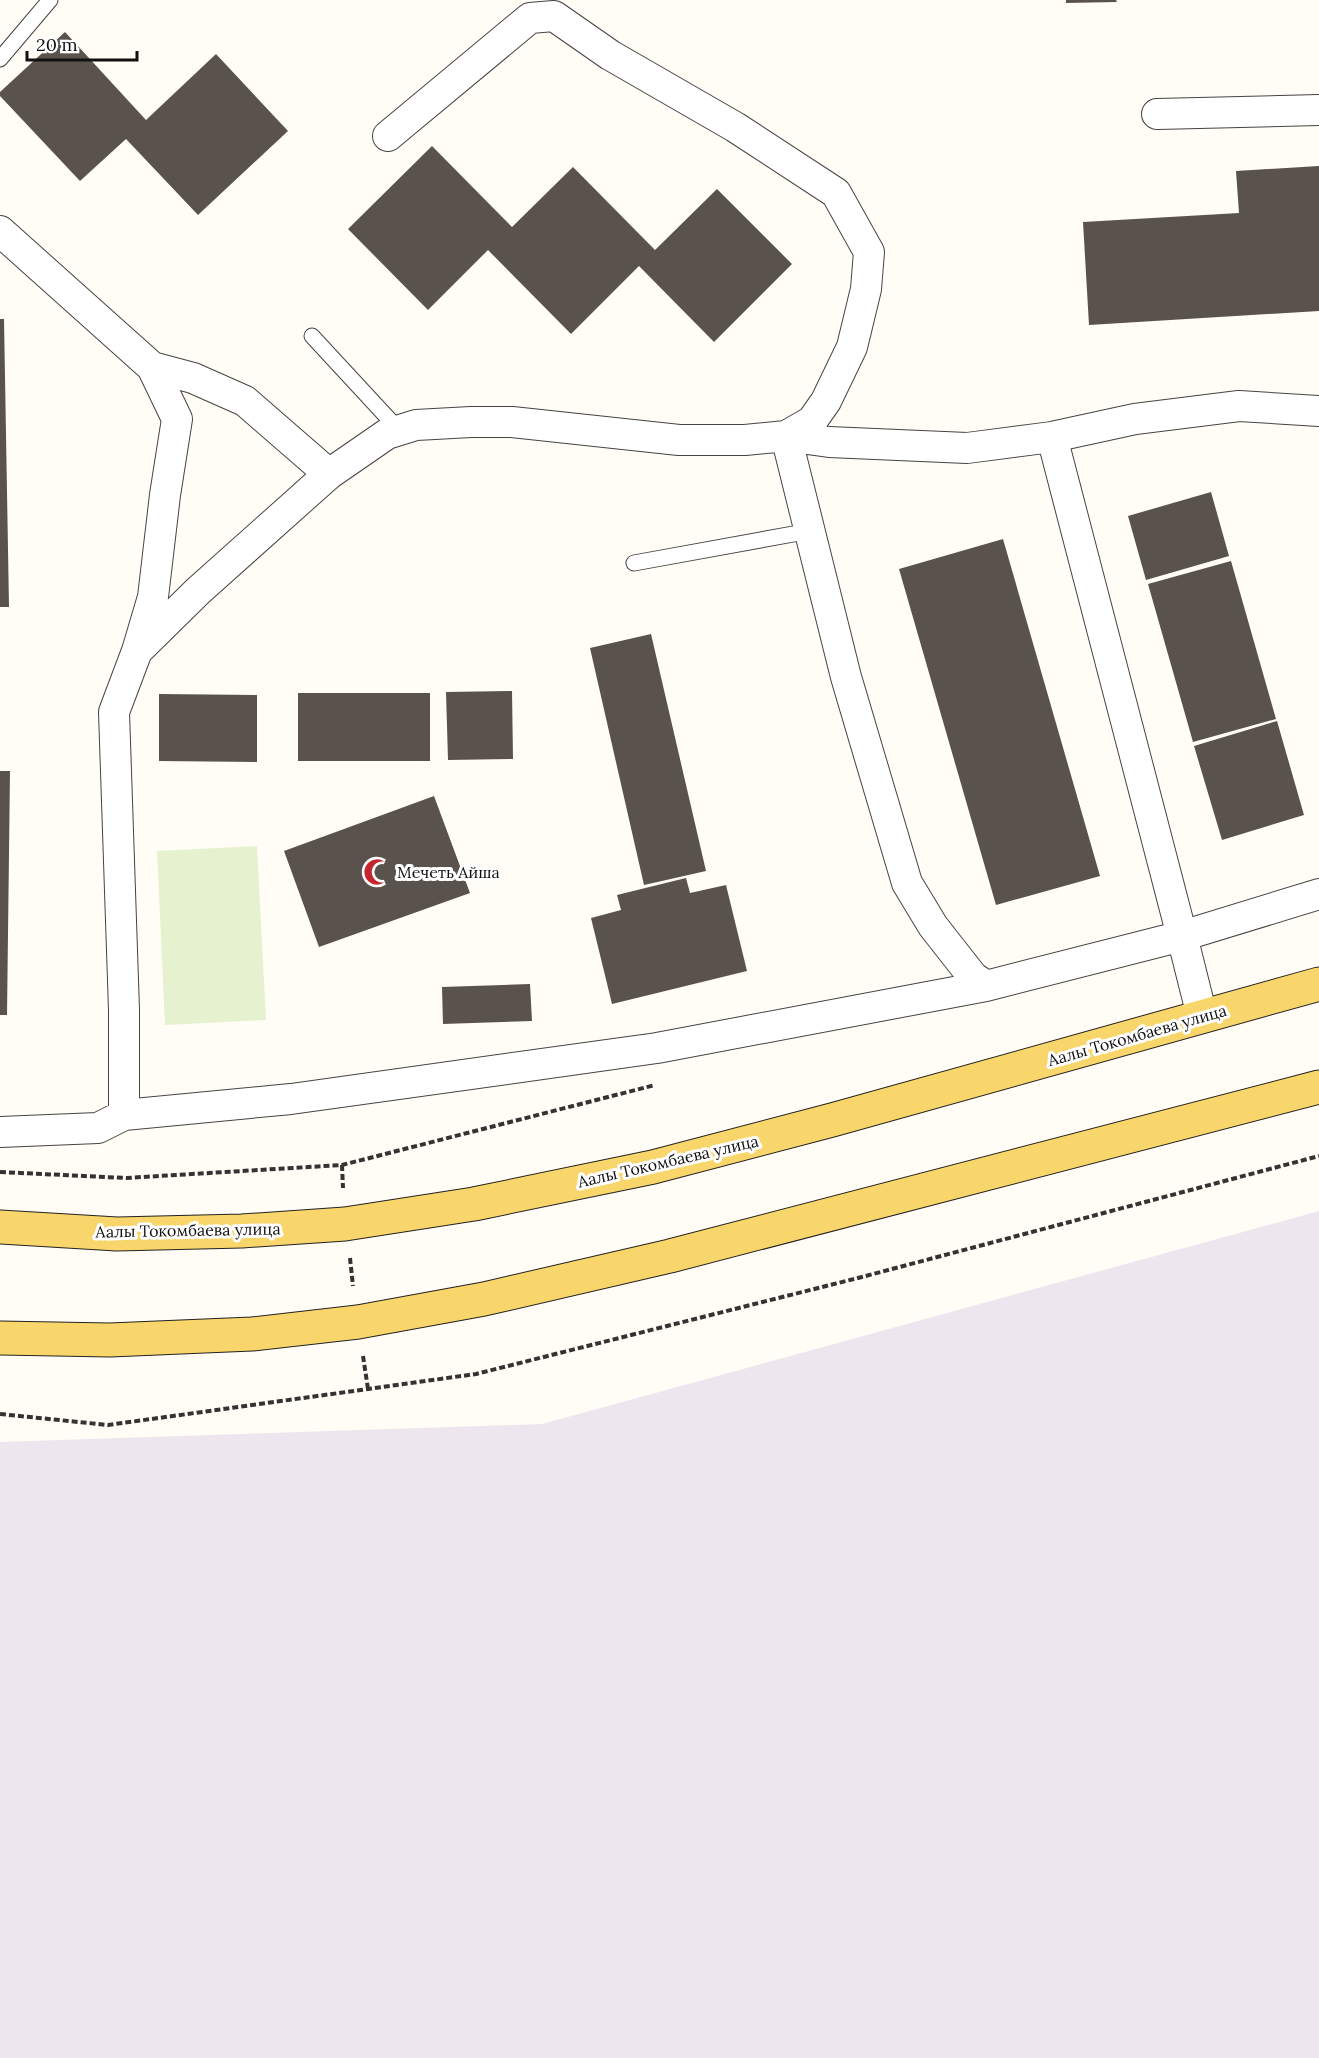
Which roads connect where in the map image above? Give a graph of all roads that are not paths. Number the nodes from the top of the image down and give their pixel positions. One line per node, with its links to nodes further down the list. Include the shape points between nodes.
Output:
1 (50, 0): 2 (lane)
2 (0, 59)
3 (1319, 110): 4 (street)
4 (1157, 114)
5 (387, 136): 11 (street, via 530,18 554,16 610,55 735,127 836,194 869,252 866,289 852,346 825,402 812,421)
6 (0, 231): 8 (street)
7 (312, 336): 10 (lane)
8 (152, 367): 13 (street, via 193,378 245,402); 16 (street, via 177,419 153,597)
9 (1319, 411): 12 (street, via 1239,406 1136,418)
10 (399, 430): 11 (street, via 416,425 512,422 679,440); 13 (street)
11 (786, 436): 12 (street, via 829,442 967,448); 14 (street)
12 (1052, 437): 18 (street)
13 (329, 474): 16 (street)
14 (810, 531): 15 (lane); 20 (street, via 846,677 907,884 933,926 973,977)
15 (634, 563)
16 (137, 651): 23 (street, via 114,712)
17 (1319, 894): 18 (street)
18 (1182, 936): 20 (street); 21 (street)
19 (1319, 984): 21 (main road, Аалы Токомбаева улица)
20 (986, 986): 23 (street, via 657,1048 291,1099)
21 (1202, 1017): 25 (main road, Аалы Токомбаева улица, via 653,1167 474,1204 345,1224 242,1231 117,1234)
22 (1319, 1087): 26 (main road, via 670,1256 484,1299 358,1322 252,1334 110,1340)
23 (124, 1115): 24 (street, via 98,1128)
24 (0, 1132)
25 (0, 1227)
26 (0, 1338)

